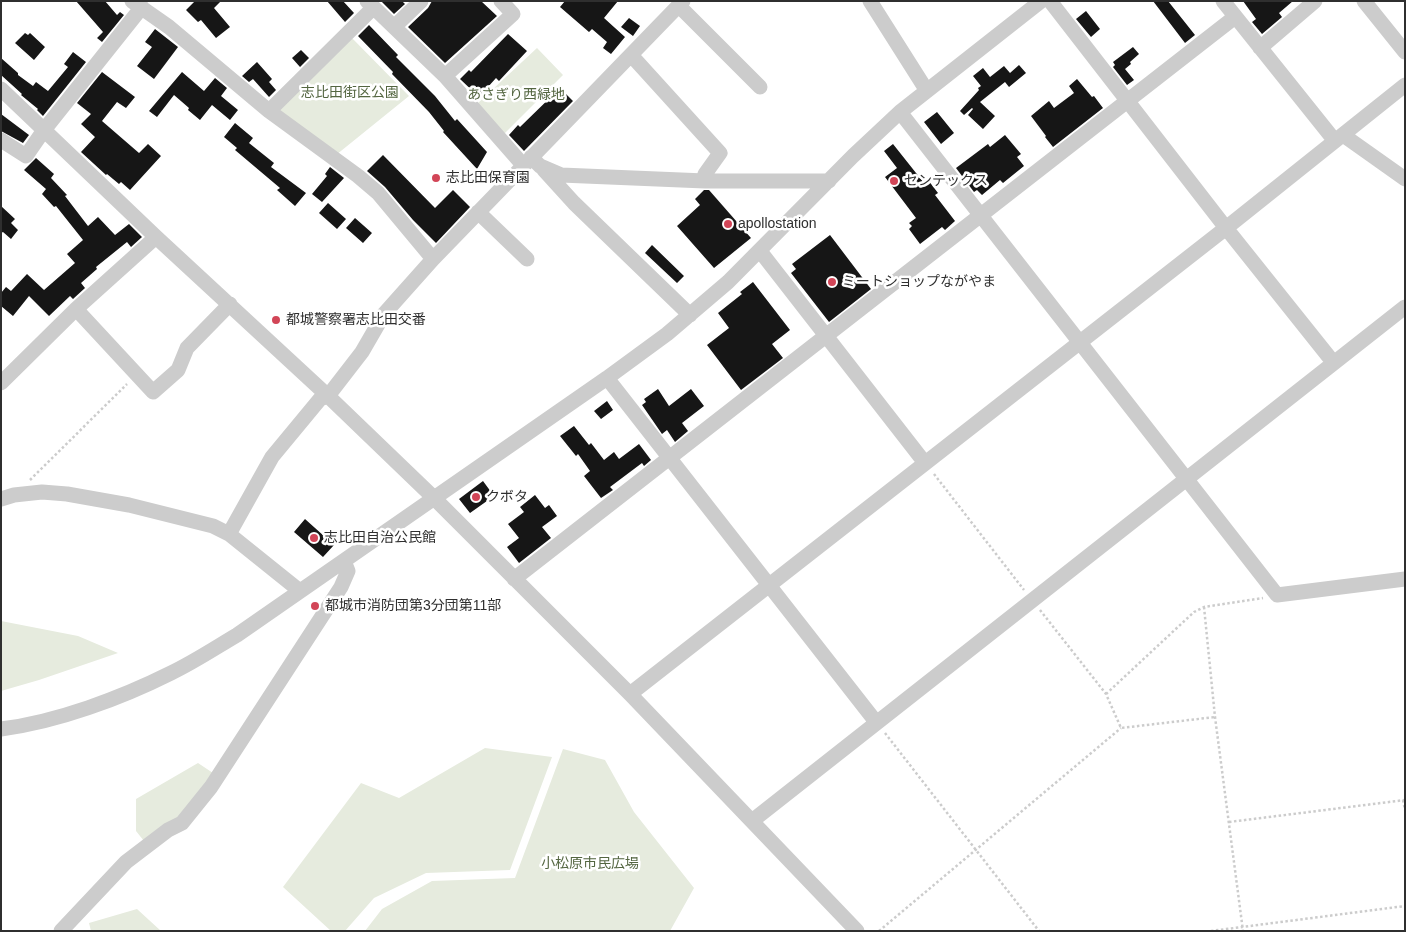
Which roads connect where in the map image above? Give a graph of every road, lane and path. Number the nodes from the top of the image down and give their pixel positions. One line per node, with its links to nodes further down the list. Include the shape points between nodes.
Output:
1 (421, 1): 13 (street)
2 (501, 1): 17 (street, via 513,14)
3 (870, 1): 21 (street)
4 (1041, 1): 21 (street)
5 (1050, 1): 22 (street)
6 (1223, 1): 12 (street)
7 (1315, 1): 14 (street)
8 (1364, 1): 15 (street)
9 (681, 3): 16 (street); 19 (street)
10 (137, 4): 23 (street); 25 (street)
11 (370, 5): 13 (street); 23 (street)
12 (1235, 16): 14 (street); 22 (street)
13 (394, 27): 17 (street)
14 (1260, 48): 26 (street)
15 (1405, 52)
16 (631, 55): 28 (street); 30 (street, via 720,153 705,174)
17 (445, 76): 28 (street)
18 (1405, 85): 26 (street)
19 (760, 87)
20 (1, 89): 25 (street)
21 (927, 91): 24 (street)
22 (1128, 100): 33 (street); 34 (street)
23 (269, 111): 37 (street, via 378,193)
24 (900, 112): 31 (street); 33 (street)
25 (44, 130): 27 (street, via 26,156); 35 (street)
26 (1339, 138): 29 (street); 34 (street)
27 (1, 140)
28 (532, 163): 30 (street, via 561,175); 32 (street); 42 (street)
29 (1405, 179)
30 (705, 181): 31 (street)
31 (829, 181): 36 (street)
32 (478, 212): 37 (street); 38 (street)
33 (980, 215): 43 (street); 44 (street)
34 (1226, 228): 44 (street); 45 (street)
35 (156, 236): 39 (street); 41 (street)
36 (760, 252): 42 (street); 43 (street)
37 (433, 259): 49 (street, via 384,314 362,352)
38 (527, 259)
39 (230, 304): 46 (street, via 187,348 178,370 153,392); 49 (street)
40 (1405, 307): 45 (street)
41 (76, 309): 46 (street); 48 (street)
42 (690, 316): 47 (street)
43 (826, 336): 50 (street); 51 (street)
44 (1079, 343): 51 (street); 52 (street)
45 (1333, 362): 52 (street)
46 (137, 374): 53 (path)
47 (607, 378): 50 (street); 54 (street)
48 (1, 383)
49 (328, 396): 54 (street); 55 (street, via 320,399 272,457)
50 (670, 458): 57 (street); 59 (street)
51 (925, 463): 59 (street); 62 (path)
52 (1187, 478): 61 (street); 62 (street)
53 (8, 497): 55 (street, via 42,492 67,494 129,505 213,526)
54 (433, 498): 56 (street); 57 (street)
55 (229, 534): 60 (street)
56 (344, 561): 60 (street); 77 (street, via 348,571 341,587 211,787 182,822 126,862)
57 (514, 579): 64 (street)
58 (1405, 579): 61 (street)
59 (769, 584): 64 (street); 67 (street)
60 (300, 591): 69 (street, via 237,635 172,673 94,706)
61 (1277, 595): 63 (path)
62 (1032, 601): 65 (path); 67 (street)
63 (1204, 608): 65 (path, via 1188,616); 66 (path)
64 (630, 694): 72 (street)
65 (1106, 694): 68 (path)
66 (1214, 717): 68 (path); 73 (path)
67 (876, 722): 72 (street); 74 (path)
68 (1121, 728): 74 (path)
69 (1, 729)
70 (1404, 800): 71 (path); 73 (path)
71 (1405, 810)
72 (752, 821): 78 (street)
73 (1229, 822): 76 (path)
74 (976, 850): 79 (path); 80 (path)
75 (1405, 906): 76 (path)
76 (1242, 926): 81 (path); 82 (path)
77 (61, 931)
78 (857, 931)
79 (879, 931)
80 (1039, 931)
81 (1211, 931)
82 (1243, 931)

